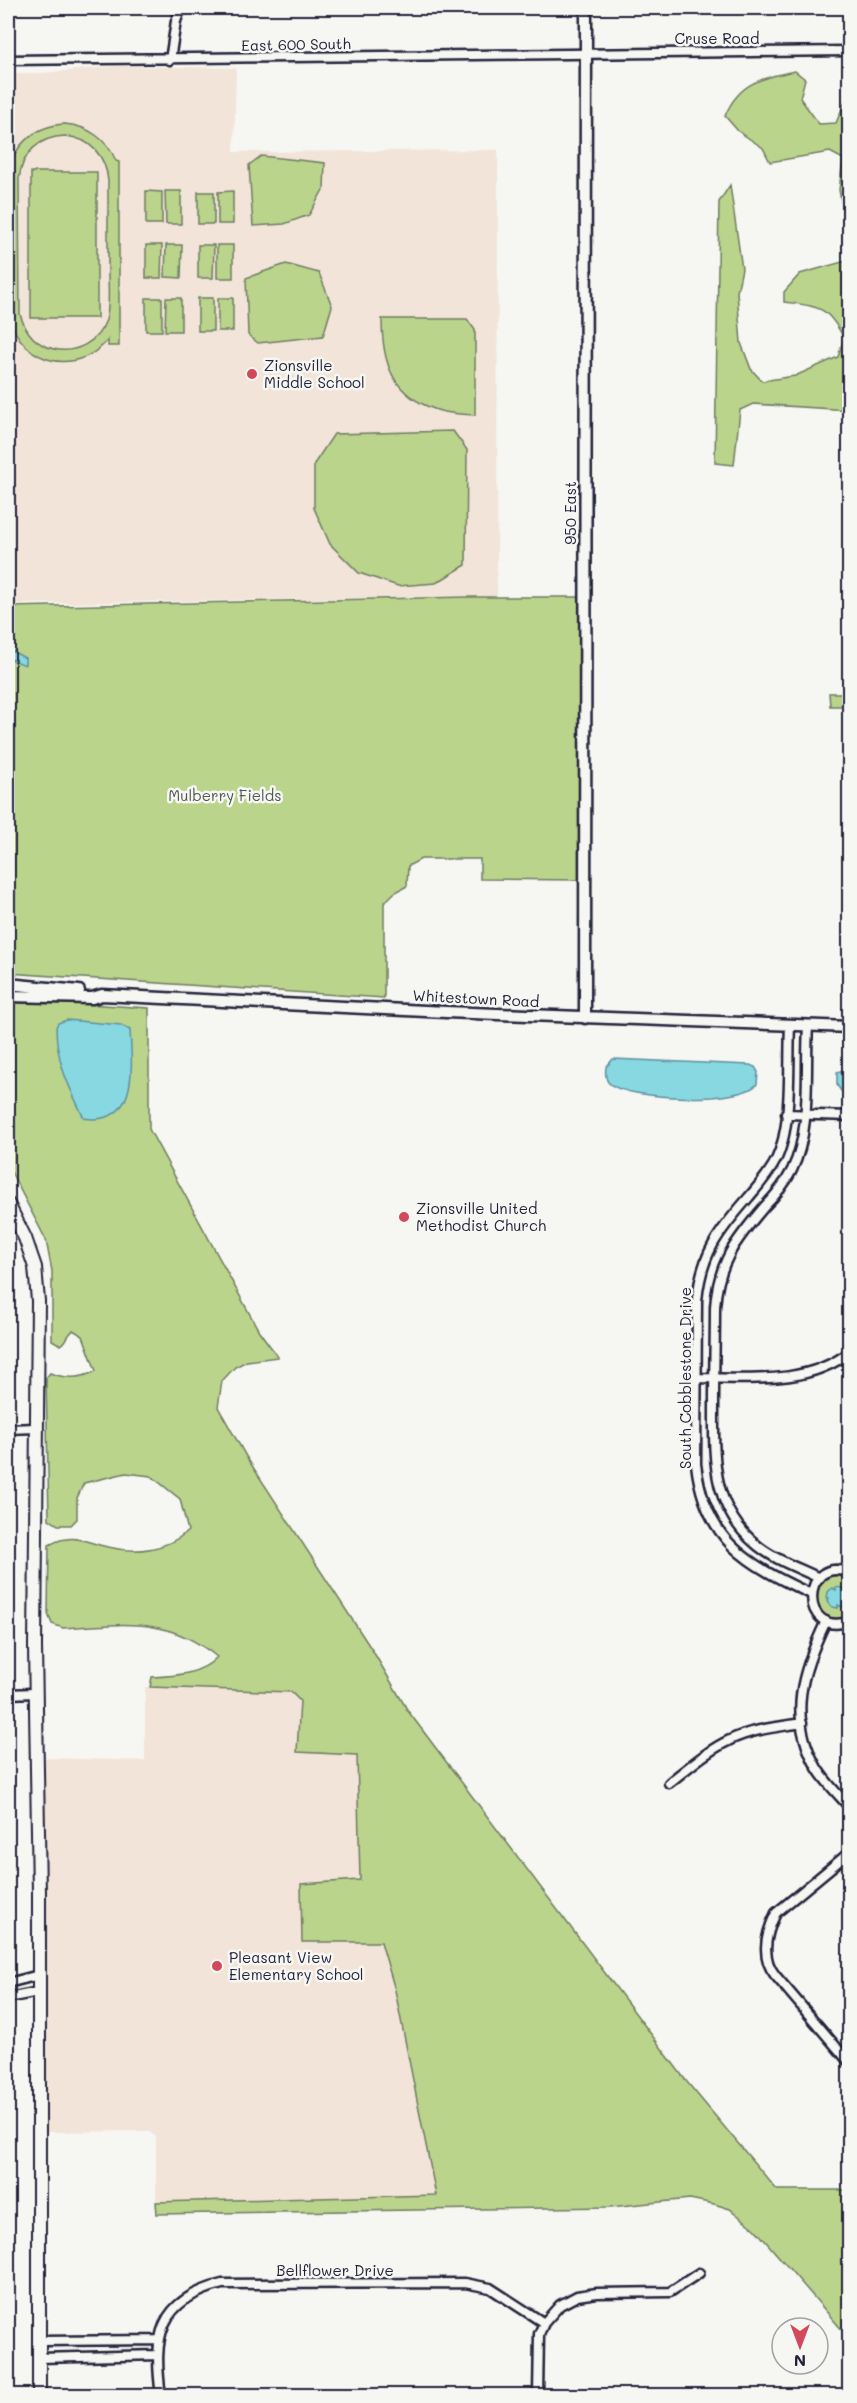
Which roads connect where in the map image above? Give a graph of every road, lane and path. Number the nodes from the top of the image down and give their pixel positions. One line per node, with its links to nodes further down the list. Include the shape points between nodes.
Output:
1 (181, 8): 6 (street)
2 (586, 8): 4 (street, 950 East)
3 (849, 51): 4 (street, Cruse Road)
4 (586, 53): 6 (street, East 600 South); 10 (street, 950 East)
5 (8, 60): 6 (street, East 600 South)
6 (170, 60)
7 (8, 984): 8 (street, Whitestown Road)
8 (102, 995): 9 (street, Whitestown Road); 10 (street, Whitestown Road)
9 (8, 996)
10 (585, 1018): 11 (street, Whitestown Road)
11 (790, 1025): 12 (street, Whitestown Road); 14 (street, South Cobblestone Drive)
12 (808, 1026): 13 (street, Whitestown Road); 15 (street, South Cobblestone Drive)
13 (849, 1027)
14 (786, 1114): 15 (street); 19 (street, South Cobblestone Drive, via 783,1141 772,1168 721,1230 703,1266 697,1300)
15 (804, 1115): 16 (street); 20 (street, South Cobblestone Drive, via 801,1146 792,1170 736,1242 720,1275 715,1305)
16 (849, 1116)
17 (8, 1206): 21 (main road, via 35,1268)
18 (849, 1352): 20 (street, via 824,1368 797,1376)
19 (696, 1378): 20 (street); 25 (street, South Cobblestone Drive, via 698,1478 712,1520 728,1543 749,1562)
20 (714, 1378): 24 (street, South Cobblestone Drive, via 714,1464 729,1512 759,1548)
21 (36, 1428): 22 (street); 28 (main road)
22 (8, 1429)
23 (849, 1573): 24 (street, via 835,1571)
24 (819, 1578): 25 (street)
25 (811, 1594): 26 (street, via 814,1609)
26 (826, 1621): 27 (street); 30 (street, via 804,1674 800,1696)
27 (849, 1621)
28 (36, 1693): 29 (street); 34 (main road)
29 (8, 1694)
30 (802, 1723): 31 (street, via 731,1739); 32 (street, via 808,1751 818,1770)
31 (669, 1783)
32 (849, 1808)
33 (849, 1852): 38 (street, via 776,1913 769,1927 766,1952 769,1968)
34 (39, 1976): 35 (street); 36 (main road)
35 (8, 1983)
36 (38, 1992): 37 (street); 42 (main road)
37 (8, 1998)
38 (849, 2063)
39 (699, 2273): 40 (street, via 670,2292 577,2296 560,2305)
40 (544, 2323): 41 (street, Bellflower Drive, via 490,2288 465,2283 222,2284 180,2300 170,2312); 47 (street, via 539,2334)
41 (159, 2340): 42 (street); 43 (street, Bellflower Drive)
42 (39, 2341): 44 (main road)
43 (158, 2355): 44 (street); 46 (street, Bellflower Drive)
44 (39, 2358): 45 (main road)
45 (39, 2396)
46 (161, 2396)
47 (538, 2396)

